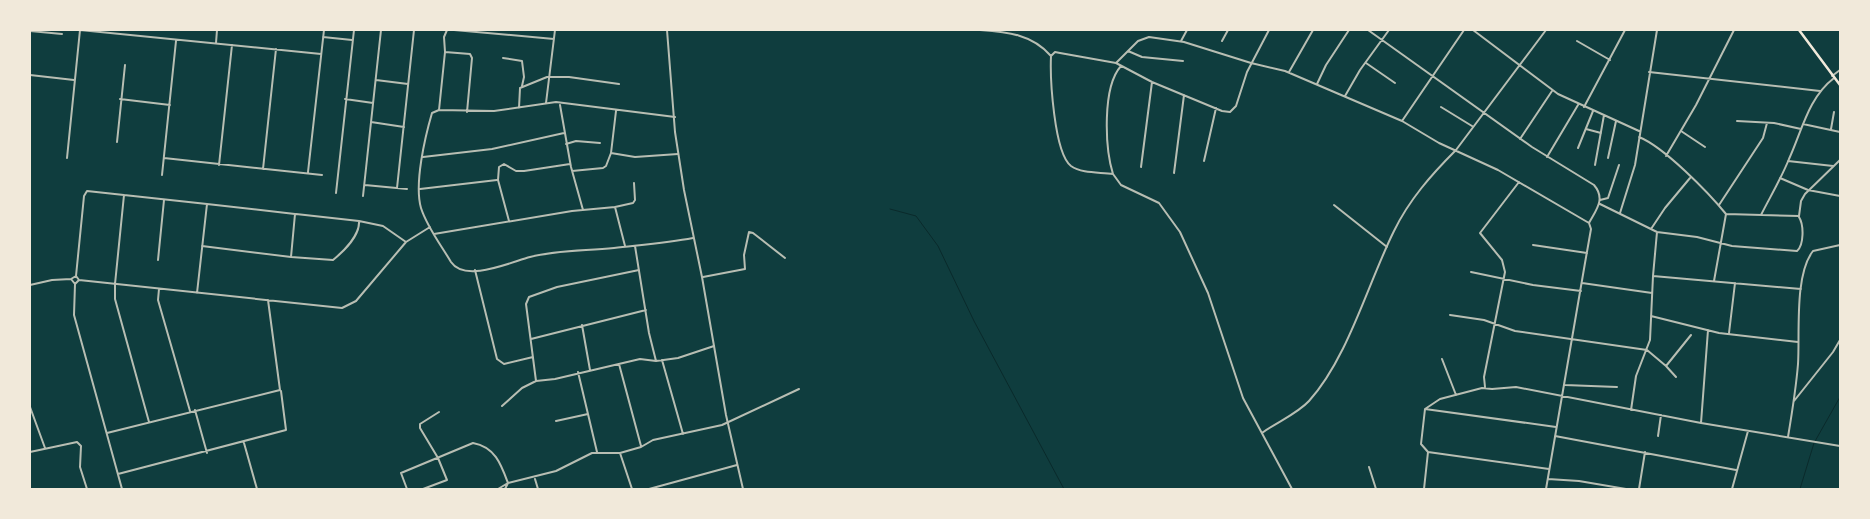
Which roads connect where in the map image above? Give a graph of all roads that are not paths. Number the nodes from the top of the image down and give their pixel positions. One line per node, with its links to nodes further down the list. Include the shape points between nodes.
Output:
1 (80, 30): 32 (street); 62 (street)
2 (217, 30): 38 (street)
3 (324, 30): 30 (street)
4 (354, 30): 33 (street)
5 (381, 30): 63 (street)
6 (414, 30): 66 (street)
7 (447, 30): 42 (street)
8 (454, 30): 27 (street)
9 (555, 30): 31 (street)
10 (667, 30): 93 (street)
11 (980, 30): 44 (street, via 1019,34)
12 (1187, 30): 35 (street)
13 (1228, 30): 36 (street)
14 (1263, 30): 28 (street)
15 (1313, 30): 55 (street)
16 (1349, 30): 68 (street)
17 (1368, 30): 34 (street)
18 (1390, 30): 34 (street)
19 (1464, 30): 57 (street)
20 (1473, 30): 53 (street)
21 (1546, 30): 53 (street)
22 (1625, 30): 46 (street)
23 (1657, 30): 56 (street)
24 (1734, 30): 61 (street)
25 (1799, 30): 60 (main road)
26 (30, 31): 29 (street)
27 (486, 31): 31 (street)
28 (1269, 31): 49 (street)
29 (62, 34)
30 (323, 37): 33 (street); 43 (street)
31 (554, 39): 59 (street)
32 (176, 40): 38 (street); 81 (street)
33 (352, 40): 76 (street)
34 (1382, 40): 50 (street); 57 (street)
35 (1181, 41): 41 (street, via 1149,37 1138,41); 49 (street)
36 (1222, 41)
37 (1577, 41): 46 (street)
38 (216, 43): 39 (street)
39 (232, 46): 40 (street); 129 (street)
40 (276, 50): 43 (street); 135 (street)
41 (1128, 51): 47 (street); 48 (street)
42 (445, 52): 86 (street); 89 (street, via 470,54 472,58)
43 (320, 54): 137 (street)
44 (1051, 56): 48 (street, via 1055,52); 139 (street, via 1059,144 1065,158 1076,168)
45 (503, 58): 70 (street, via 522,61 523,83)
46 (1610, 60): 83 (street)
47 (1183, 61)
48 (1116, 63): 52 (street)
49 (1251, 63): 55 (street); 85 (street, via 1233,110 1227,112)
50 (1366, 63): 65 (street); 74 (street)
51 (125, 65): 75 (street)
52 (1121, 66): 64 (street); 139 (street, via 1110,85 1107,112)
53 (1518, 66): 71 (street); 90 (street)
54 (1840, 70): 60 (street)
55 (1288, 72): 68 (street)
56 (1649, 72): 61 (street); 106 (street)
57 (1432, 75): 90 (street); 94 (street)
58 (30, 76): 62 (street)
59 (547, 77): 67 (street); 70 (street); 78 (street)
60 (1833, 77): 69 (main road); 72 (street)
61 (1709, 78): 72 (street); 104 (street)
62 (74, 80): 123 (street)
63 (376, 80): 66 (street); 77 (street)
64 (1152, 82): 73 (street); 134 (street)
65 (1395, 83)
66 (408, 84): 101 (street)
67 (619, 84)
68 (1317, 84): 74 (street)
69 (1840, 85)
70 (520, 88): 84 (street)
71 (1552, 90): 80 (street); 111 (street)
72 (1820, 91): 99 (street)
73 (1184, 94): 85 (street); 138 (street)
74 (1345, 96): 94 (street)
75 (120, 99): 81 (street); 112 (street)
76 (346, 99): 77 (street); 152 (street)
77 (373, 102): 97 (street)
78 (546, 103): 79 (street); 84 (street)
79 (560, 104): 87 (street); 108 (street)
80 (1578, 104): 83 (street); 122 (street)
81 (170, 105): 124 (street)
82 (1441, 106): 100 (street)
83 (1584, 107): 88 (street)
84 (519, 108): 89 (street)
85 (1216, 108): 127 (street)
86 (439, 110): 89 (street); 121 (street, via 432,113)
87 (616, 110): 93 (street); 118 (street)
88 (1594, 111): 92 (street); 102 (street)
89 (467, 112)
90 (1484, 112): 100 (street); 111 (street)
91 (1834, 112): 105 (street)
92 (1604, 115): 95 (street); 109 (street)
93 (675, 117): 119 (street)
94 (1402, 121): 117 (street)
95 (1616, 121): 106 (street); 125 (street)
96 (1737, 121): 98 (street)
97 (371, 122): 101 (street); 147 (street)
98 (1767, 123): 103 (street); 161 (street, via 1763,138)
99 (1803, 124): 103 (street); 105 (street)
100 (1472, 126): 117 (street)
101 (404, 127): 148 (street)
102 (1586, 129): 109 (street); 116 (street)
103 (1801, 129): 128 (street)
104 (1681, 130): 115 (street); 120 (street)
105 (1831, 130): 107 (street)
106 (1639, 131): 110 (street)
107 (1840, 132)
108 (564, 133): 114 (street); 121 (street, via 492,149)
109 (1601, 133): 131 (street)
110 (1639, 137): 120 (street, via 1654,144); 165 (street, via 1632,180)
111 (1520, 139): 122 (street)
112 (117, 142)
113 (600, 143): 114 (street, via 576,141)
114 (566, 144): 130 (street)
115 (1705, 147)
116 (1578, 148)
117 (1456, 150): 145 (street); 184 (street, via 1406,208)
118 (611, 153): 119 (street, via 636,157); 136 (street, via 606,166)
119 (678, 154): 176 (street)
120 (1666, 156): 142 (street)
121 (423, 157): 150 (street)
122 (1548, 157): 157 (street, via 1594,185)
123 (67, 158)
124 (164, 158): 129 (street); 140 (street)
125 (1608, 158)
126 (1840, 160): 133 (street)
127 (1204, 161)
128 (1788, 161): 133 (street); 143 (street)
129 (218, 164): 135 (street)
130 (570, 164): 136 (street); 144 (street, via 516,171 504,164 499,167)
131 (1595, 165)
132 (1619, 165): 157 (street, via 1608,198)
133 (1834, 166): 151 (street)
134 (1141, 167)
135 (263, 169): 137 (street)
136 (572, 171): 163 (street)
137 (308, 173): 141 (street)
138 (1174, 173)
139 (1113, 174): 258 (street, via 1120,185 1159,203 1180,232 1208,292 1238,387)
140 (162, 175)
141 (322, 175)
142 (1690, 178): 161 (street); 173 (street)
143 (1780, 178): 151 (street); 167 (street)
144 (498, 180): 150 (street); 170 (street)
145 (1519, 182): 171 (street); 196 (street, via 1480,233 1505,265)
146 (634, 183): 162 (street, via 635,200)
147 (365, 185): 148 (street); 154 (street)
148 (397, 188): 149 (street)
149 (407, 189)
150 (420, 189): 172 (street, via 422,210)
151 (1808, 190): 155 (street); 168 (street, via 1801,201)
152 (336, 193)
153 (124, 196): 156 (street); 192 (street, via 85,193); 202 (street)
154 (363, 196)
155 (1840, 196)
156 (164, 200): 158 (street); 188 (street)
157 (1600, 200): 159 (street)
158 (207, 204): 164 (street); 181 (street)
159 (1600, 204): 165 (street); 171 (street)
160 (1334, 205): 184 (street)
161 (1718, 205): 166 (street)
162 (614, 207): 163 (street); 182 (street)
163 (583, 210): 170 (street)
164 (295, 214): 169 (street); 186 (street)
165 (1620, 214): 173 (street)
166 (1726, 214): 167 (street); 178 (street)
167 (1761, 215): 168 (street)
168 (1799, 216): 178 (street, via 1801,246 1797,251 1732,246)
169 (359, 221): 177 (street, via 383,226); 186 (street, via 357,233 334,260)
170 (509, 221): 175 (street)
171 (1589, 223): 185 (street)
172 (430, 227): 175 (street); 177 (street)
173 (1650, 229): 174 (street)
174 (1657, 232): 178 (street); 193 (street)
175 (434, 234): 189 (street, via 453,266 465,271)
176 (693, 238): 183 (street); 194 (street)
177 (406, 242): 209 (street, via 350,305 342,308)
178 (1721, 242): 198 (street)
179 (1533, 245): 185 (street)
180 (1840, 245): 205 (street, via 1813,251)
181 (202, 246): 186 (street); 207 (street)
182 (625, 246): 183 (street); 189 (street, via 546,253 490,269)
183 (635, 246): 190 (street)
184 (1387, 247): 258 (street, via 1348,336 1316,392 1305,405)
185 (1587, 253): 199 (street)
186 (291, 257)
187 (785, 258): 194 (street, via 749,232 744,269)
188 (158, 260)
189 (475, 270): 224 (street, via 497,359 504,364)
190 (639, 270): 210 (street); 218 (street, via 529,296 526,304)
191 (1471, 272): 196 (street)
192 (76, 276): 195 (street); 197 (street)
193 (1653, 276): 198 (street); 208 (street)
194 (702, 277): 222 (street)
195 (71, 279): 201 (street); 203 (street)
196 (1504, 279): 206 (street); 213 (street)
197 (80, 280): 201 (street); 202 (street)
198 (1714, 281): 200 (street)
199 (1582, 283): 206 (street); 208 (street)
200 (1735, 283): 205 (street); 216 (street)
201 (75, 284): 257 (street, via 73,310)
202 (115, 284): 204 (street); 252 (street, via 117,309)
203 (30, 285)
204 (159, 289): 207 (street); 247 (street, via 158,300)
205 (1801, 289): 221 (street)
206 (1581, 292): 219 (street)
207 (196, 293): 209 (street)
208 (1652, 293): 212 (street)
209 (268, 300): 238 (street)
210 (646, 310): 214 (street); 227 (street)
211 (1450, 315): 213 (street)
212 (1652, 316): 215 (street); 223 (street)
213 (1496, 324): 219 (street, via 1515,331); 235 (street, via 1484,377)
214 (582, 325): 218 (street); 230 (street)
215 (1708, 330): 216 (street); 254 (street)
216 (1729, 333): 221 (street)
217 (1691, 335): 229 (street)
218 (531, 339): 224 (street)
219 (1572, 339): 223 (street); 234 (street)
220 (1840, 340): 241 (street)
221 (1798, 342): 241 (street)
222 (714, 346): 226 (street); 253 (street)
223 (1647, 350): 229 (street); 246 (street, via 1634,382)
224 (533, 357): 233 (street)
225 (1442, 359): 239 (street)
226 (662, 360): 227 (street); 259 (street)
227 (656, 361): 228 (street, via 640,359)
228 (619, 364): 230 (street); 265 (street)
229 (1666, 366): 232 (street)
230 (590, 370): 231 (street)
231 (578, 372): 233 (street); 249 (street)
232 (1676, 377)
233 (536, 381): 242 (street, via 522,388)
234 (1565, 384): 236 (street); 240 (street)
235 (1485, 387): 239 (street); 240 (street, via 1492,390 1516,387)
236 (1617, 387)
237 (799, 389): 253 (street)
238 (280, 390): 245 (street); 263 (street, via 288,429)
239 (1456, 394): 244 (street)
240 (1563, 396): 246 (street); 255 (street)
241 (1794, 400): 262 (street)
242 (502, 406)
243 (30, 407): 266 (street)
244 (1425, 409): 255 (street); 270 (street, via 1421,444)
245 (195, 410): 247 (street); 271 (street)
246 (1630, 410): 250 (street)
247 (190, 411): 252 (street)
248 (439, 412): 273 (street, via 420,424)
249 (589, 414): 251 (street); 269 (street)
250 (1661, 415): 254 (street); 261 (street)
251 (556, 421)
252 (149, 422): 257 (street)
253 (727, 422): 259 (street); 274 (street)
254 (1701, 423): 256 (street)
255 (1557, 428): 260 (street)
256 (1748, 431): 262 (street); 277 (street)
257 (107, 432): 278 (street)
258 (1262, 433): 293 (street)
259 (683, 434): 265 (street, via 654,440)
260 (1556, 436): 267 (street); 276 (street)
261 (1658, 436)
262 (1788, 438): 264 (street)
263 (244, 443): 271 (street); 284 (street)
264 (1840, 446)
265 (641, 447): 272 (street)
266 (45, 448): 268 (street); 282 (street, via 73,441 80,444 80,467)
267 (1646, 451): 277 (street); 298 (street)
268 (30, 452)
269 (598, 452): 272 (street); 279 (street)
270 (1428, 452): 276 (street); 295 (street)
271 (207, 453): 278 (street)
272 (620, 453): 290 (street)
273 (438, 458): 281 (street, via 468,444 490,448 502,465); 285 (street, via 400,473); 286 (street, via 447,480)
274 (737, 465): 291 (street); 292 (street)
275 (1369, 467): 294 (street)
276 (1549, 469): 280 (street)
277 (1736, 470): 299 (street)
278 (118, 474): 283 (street)
279 (535, 478): 281 (street); 289 (street)
280 (1548, 479): 296 (street); 297 (street)
281 (508, 483): 287 (street); 288 (street)
282 (87, 489)
283 (122, 489)
284 (257, 489)
285 (407, 489)
286 (423, 489)
287 (498, 489)
288 (506, 489)
289 (538, 489)
290 (632, 489)
291 (649, 489)
292 (743, 489)
293 (1292, 489)
294 (1376, 489)
295 (1424, 489)
296 (1546, 489)
297 (1626, 489)
298 (1639, 489)
299 (1732, 489)

